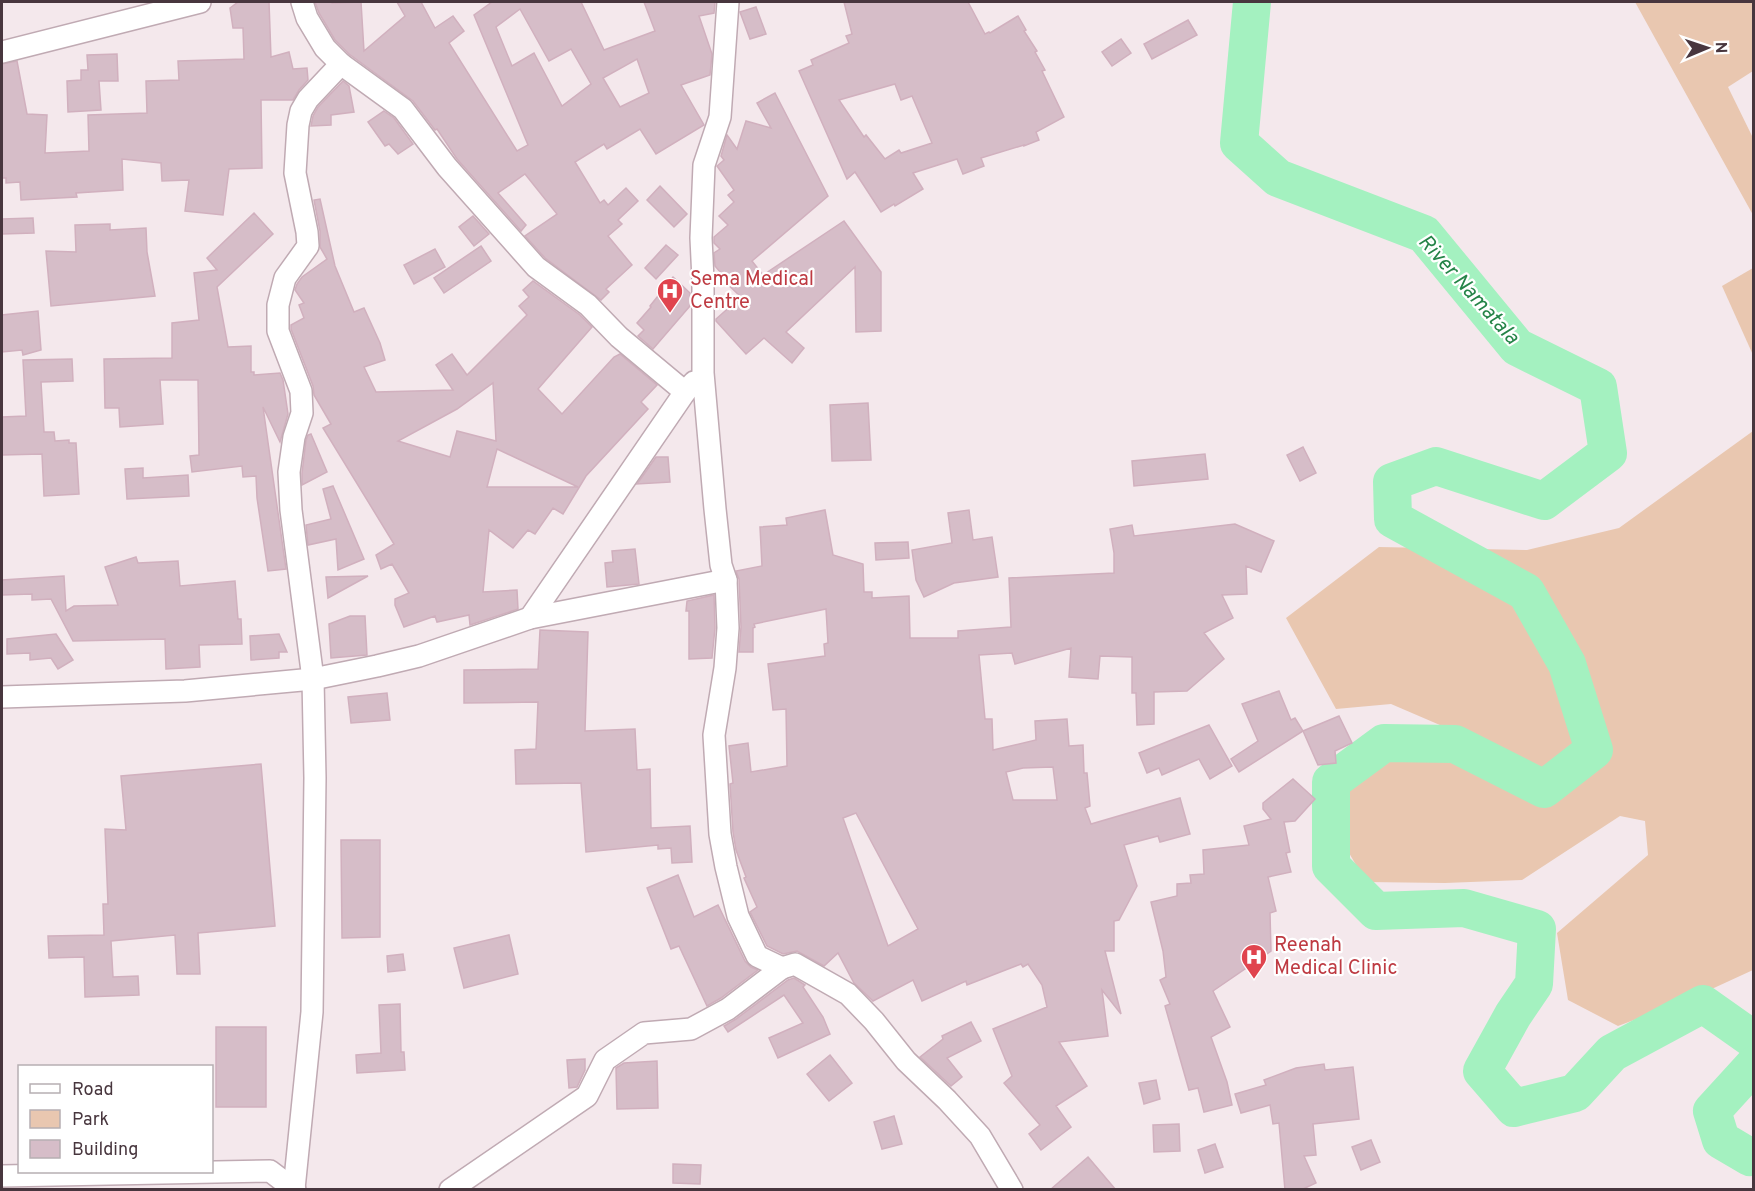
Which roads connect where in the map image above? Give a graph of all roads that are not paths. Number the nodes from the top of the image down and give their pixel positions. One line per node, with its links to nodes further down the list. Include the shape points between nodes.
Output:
1 (200, 2): 4 (street)
2 (302, 2): 5 (street, via 319,39)
3 (728, 2): 6 (street, via 720,117 704,165)
4 (2, 52)
5 (341, 64): 7 (street, via 403,109 447,167 536,267 588,305 619,337); 10 (street, via 301,111 295,173 308,246 285,278 278,304 278,331 301,391 302,413 289,471)
6 (703, 373): 7 (street); 8 (street, via 721,565)
7 (685, 392): 9 (street)
8 (726, 580): 9 (street); 12 (street, via 725,668 714,735 720,834 738,916 757,956)
9 (530, 618): 10 (street, via 419,656)
10 (313, 679): 11 (street, via 185,691); 16 (street, via 312,1012)
11 (2, 697)
12 (782, 968): 17 (street, via 728,1009 691,1029 644,1033 606,1060 587,1096); 18 (street, via 795,964 848,994 906,1061 980,1136)
13 (213, 1172): 16 (street, via 270,1171)
14 (163, 1173): 15 (street)
15 (2, 1176)
16 (294, 1189)
17 (450, 1190)
18 (1012, 1190)

